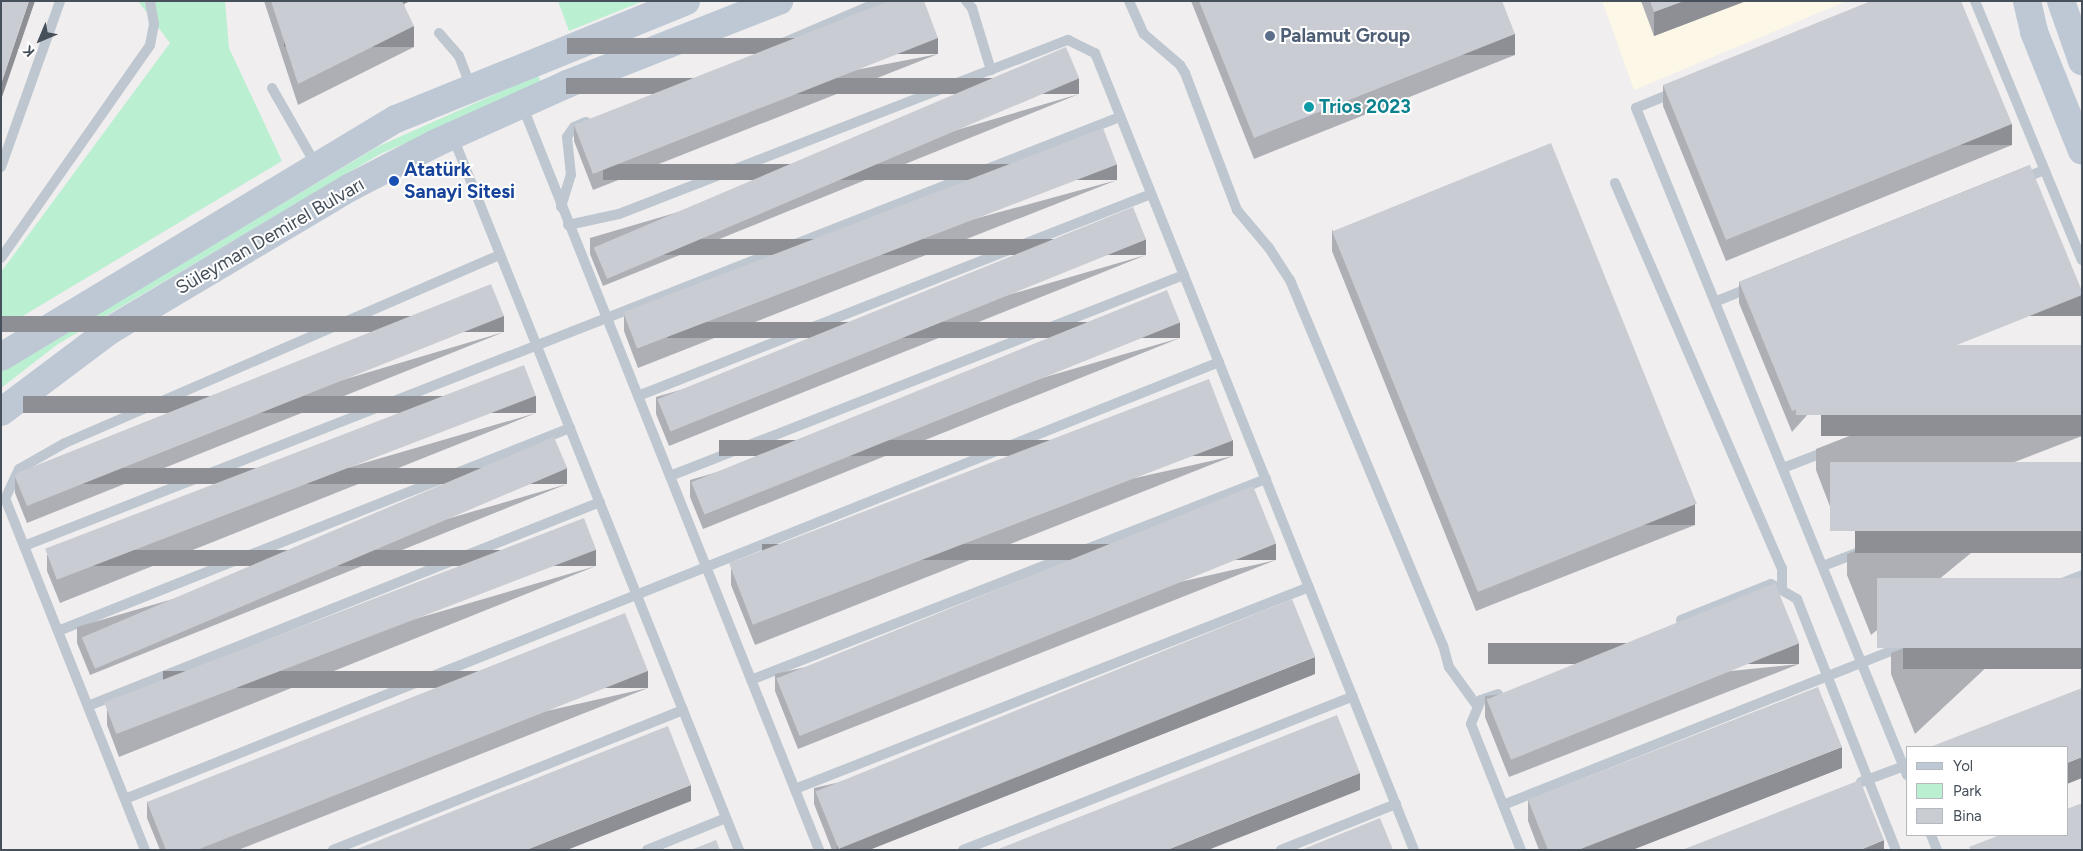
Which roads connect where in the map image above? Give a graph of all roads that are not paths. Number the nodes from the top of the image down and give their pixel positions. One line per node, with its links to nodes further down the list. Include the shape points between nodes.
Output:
1 (60, 1): 24 (lane)
2 (150, 1): 32 (lane, via 154,24 150,45)
3 (686, 1): 15 (street, Süleyman Demirel Bulvarı)
4 (779, 1): 18 (street, Süleyman Demirel Bulvarı)
5 (881, 1): 12 (lane)
6 (966, 1): 14 (lane, via 972,8)
7 (1128, 1): 65 (lane, via 1144,34 1180,65 1237,210 1269,248 1290,280 1449,667)
8 (1975, 1): 25 (lane)
9 (2027, 1): 22 (street, via 2034,32)
10 (2061, 1): 13 (street)
11 (439, 33): 15 (lane, via 459,56)
12 (763, 52)
13 (2082, 61)
14 (990, 70): 20 (lane, via 1068,40 1095,53); 30 (lane, via 620,214)
15 (472, 87): 23 (street, Süleyman Demirel Bulvarı, via 396,119)
16 (272, 88): 23 (lane)
17 (1683, 89): 36 (lane, via 1636,108)
18 (522, 104): 21 (street, Süleyman Demirel Bulvarı); 29 (lane)
19 (599, 117): 29 (lane, via 574,127 567,137 571,175)
20 (1120, 117): 28 (lane); 37 (lane)
21 (453, 136): 31 (lane); 42 (street, Süleyman Demirel Bulvarı, via 352,187 109,331)
22 (2082, 151)
23 (317, 165): 39 (street, Süleyman Demirel Bulvarı)
24 (1, 167)
25 (2044, 170): 27 (lane); 33 (lane)
26 (1615, 184): 55 (lane, via 1782,568)
27 (2008, 184)
28 (1151, 194): 34 (lane); 41 (lane)
29 (561, 207): 30 (lane)
30 (568, 225): 37 (lane)
31 (500, 255): 38 (lane); 49 (lane, via 65,443 19,469 6,499)
32 (1, 258)
33 (2082, 260)
34 (1184, 275): 40 (lane); 46 (lane)
35 (1762, 283): 36 (lane)
36 (1716, 301): 45 (lane)
37 (607, 318): 38 (lane); 41 (lane)
38 (537, 346): 43 (lane); 49 (lane)
39 (1, 357)
40 (1219, 362): 47 (lane); 52 (lane)
41 (638, 396): 46 (lane)
42 (1, 412)
43 (570, 428): 48 (lane); 58 (lane)
44 (1838, 447): 45 (lane)
45 (1784, 468): 51 (lane)
46 (670, 476): 52 (lane)
47 (1266, 479): 54 (lane); 61 (lane)
48 (600, 502): 56 (lane); 64 (lane)
49 (24, 546): 58 (lane)
50 (1869, 548): 51 (lane)
51 (1823, 566): 59 (lane)
52 (706, 567): 56 (lane); 61 (lane)
53 (2082, 575): 59 (lane)
54 (1309, 587): 63 (lane); 70 (lane)
55 (1782, 590): 57 (lane, via 1771,584); 60 (lane, via 1797,599)
56 (636, 594): 66 (lane); 71 (lane)
57 (1672, 624)
58 (58, 631): 64 (lane)
59 (1861, 662): 60 (lane); 67 (lane)
60 (1827, 675): 68 (lane); 73 (lane)
61 (751, 680): 70 (lane)
62 (1508, 689): 65 (lane, via 1481,700)
63 (1353, 696): 72 (lane); 81 (lane)
64 (88, 706): 71 (lane)
65 (1478, 707): 73 (lane, via 1471,724)
66 (683, 710): 74 (lane); 77 (lane)
67 (1906, 769): 68 (lane)
68 (1868, 780): 69 (lane); 85 (lane)
69 (1850, 787)
70 (795, 789): 80 (lane)
71 (124, 798): 76 (lane)
72 (1396, 804): 82 (lane); 83 (lane)
73 (1503, 805): 84 (lane)
74 (726, 818): 78 (lane); 79 (lane)
75 (1931, 836): 86 (lane)
76 (145, 850)
77 (333, 850)
78 (648, 850)
79 (739, 850)
80 (819, 850)
81 (963, 850)
82 (1281, 850)
83 (1414, 850)
84 (1521, 850)
85 (1896, 850)
86 (1937, 850)

